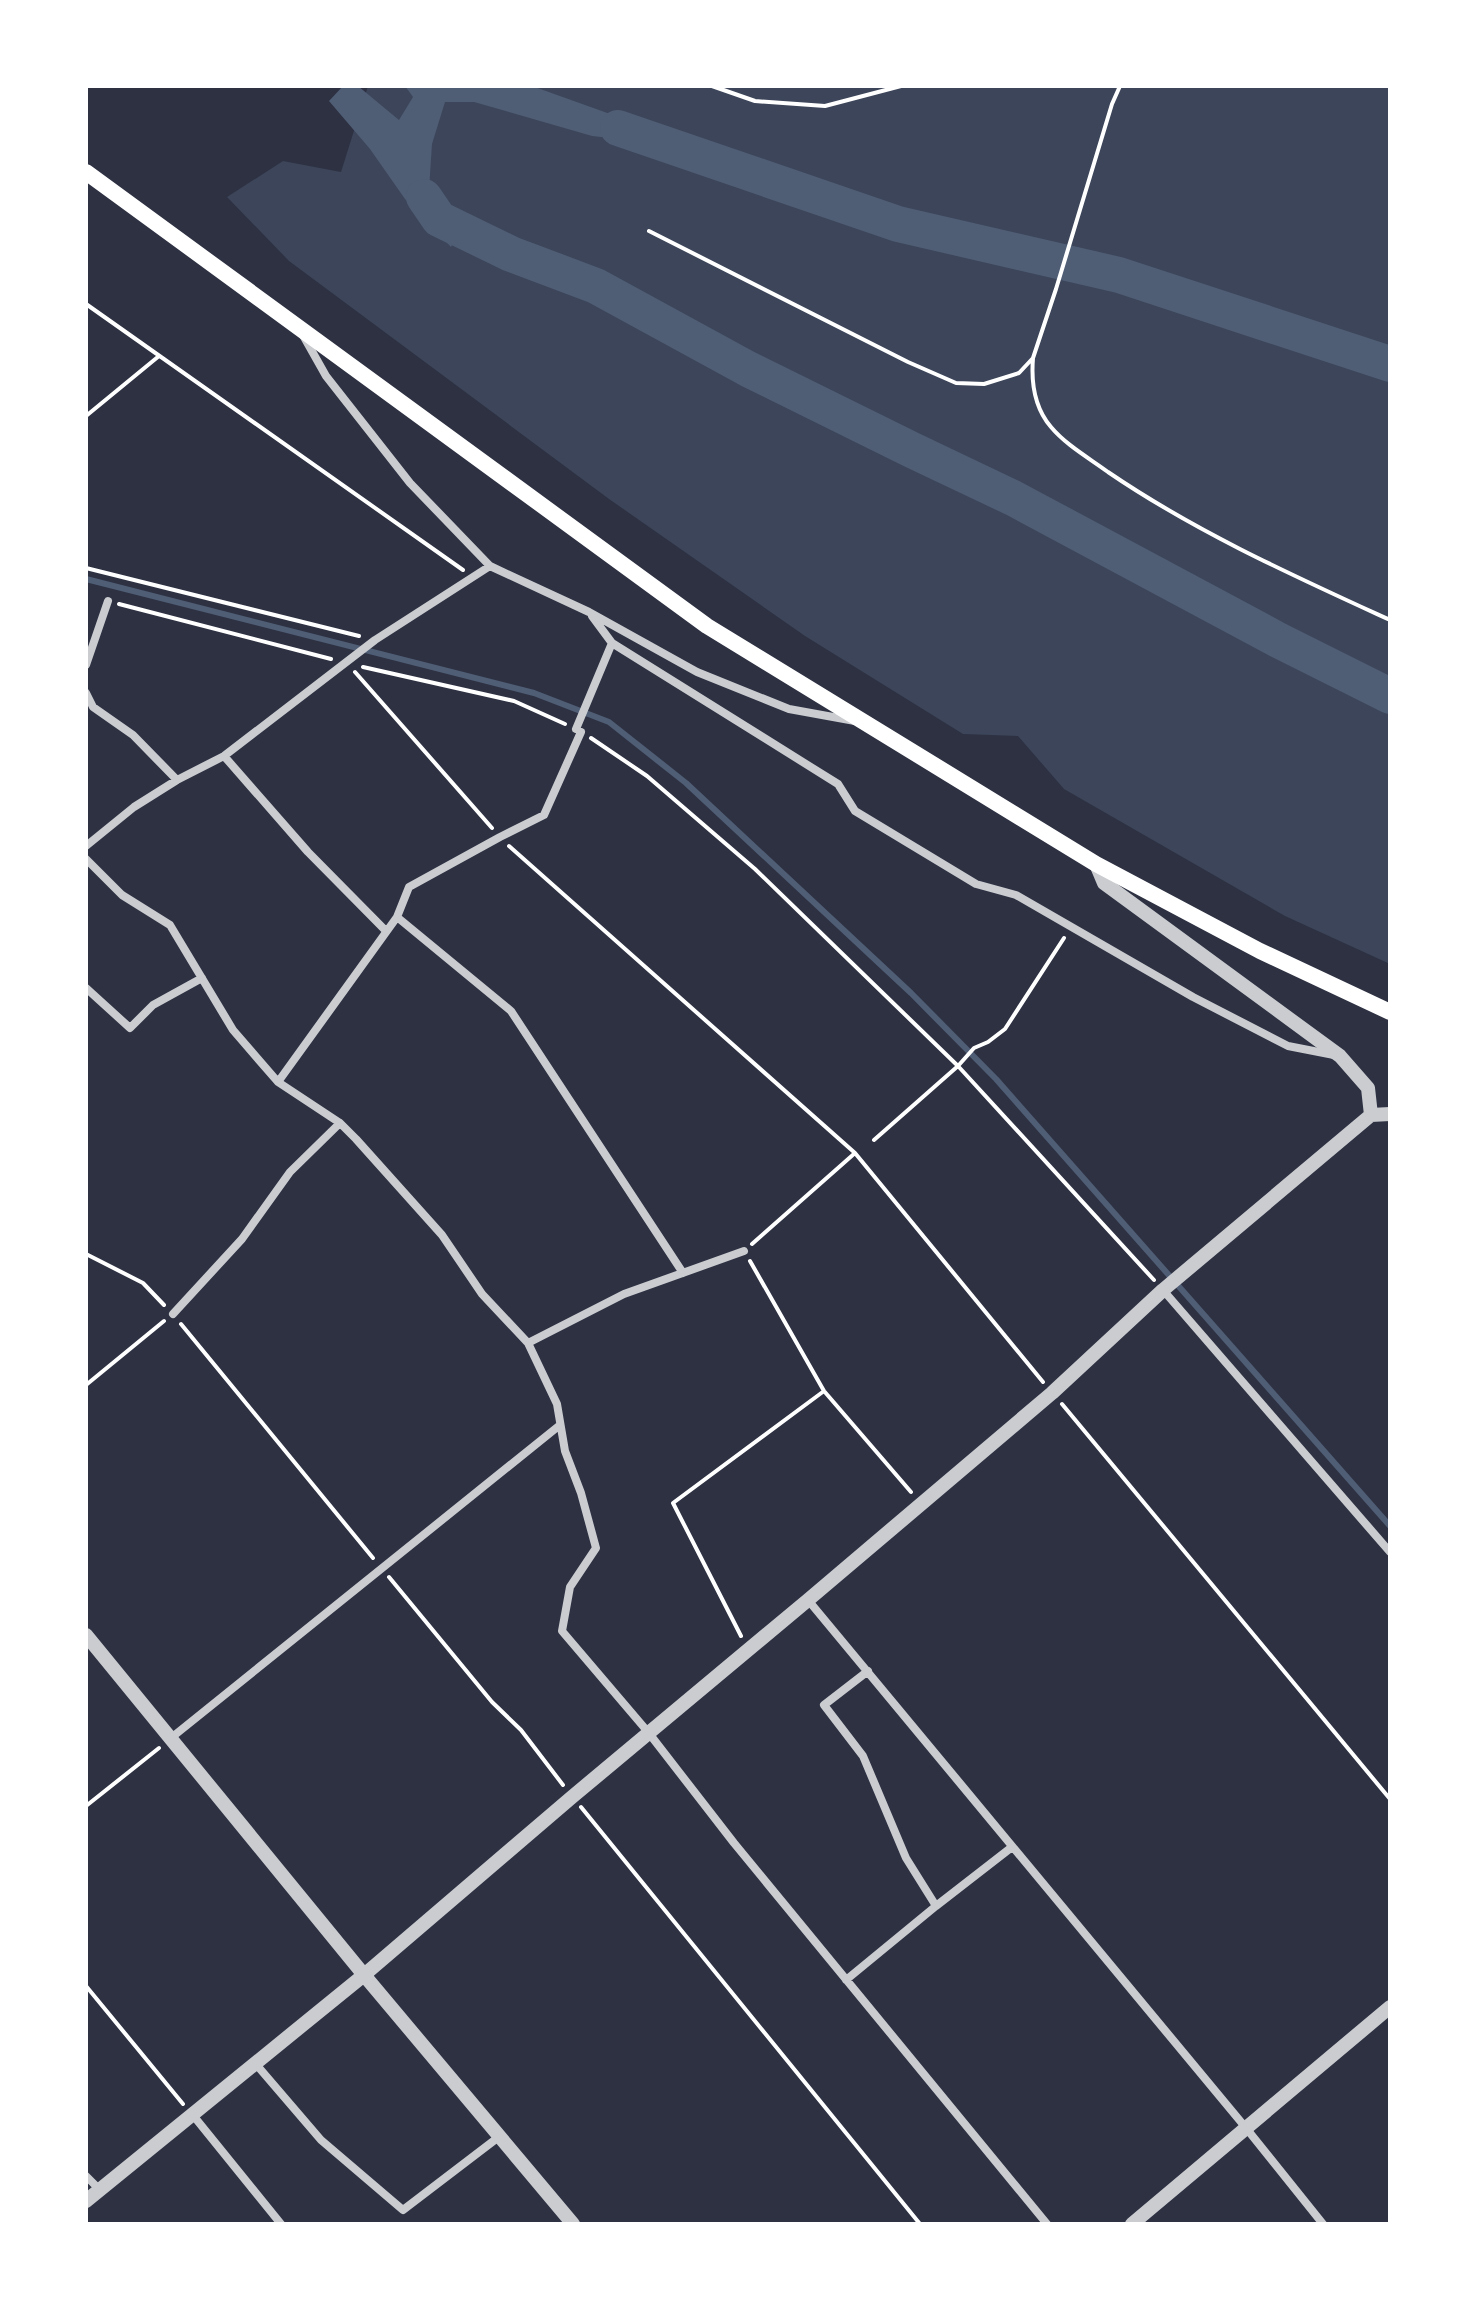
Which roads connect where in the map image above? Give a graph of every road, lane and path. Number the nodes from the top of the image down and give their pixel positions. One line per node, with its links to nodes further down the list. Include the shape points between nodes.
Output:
1 (712, 86): 2 (path, via 755,101 825,106)
2 (901, 86)
3 (1120, 86): 9 (path)
4 (86, 172): 7 (main road)
5 (649, 231): 9 (path, via 956,383 1003,379 1019,373)
6 (86, 304): 8 (path)
7 (300, 329): 11 (street, via 326,376 410,483); 22 (main road, via 707,626)
8 (159, 356): 10 (path); 13 (path)
9 (1033, 358): 16 (path, via 1031,376 1040,411 1075,449 1214,535)
10 (86, 416)
11 (490, 566): 13 (street); 15 (street)
12 (86, 568): 17 (path)
13 (471, 576): 17 (street)
14 (108, 601): 19 (path); 20 (street)
15 (589, 612): 18 (street); 22 (street, via 697,672 789,709)
16 (1390, 620)
17 (373, 642): 19 (street)
18 (612, 643): 23 (street); 31 (street, via 838,784 855,811 976,884 1016,895)
19 (347, 663): 23 (path, via 514,701); 24 (street); 26 (path)
20 (86, 665)
21 (86, 693): 25 (street, via 93,707 133,735)
22 (864, 723): 29 (main road)
23 (579, 727): 26 (street, via 544,815); 37 (path, via 647,776 755,869)
24 (224, 756): 25 (street); 32 (street)
25 (177, 780): 27 (street)
26 (500, 837): 30 (street, via 409,887); 43 (path)
27 (86, 846)
28 (86, 859): 33 (street, via 122,895 170,925)
29 (1096, 864): 35 (main road); 36 (street, via 1104,883)
30 (397, 917): 32 (street); 46 (street, via 511,1011)
31 (1071, 927): 36 (street, via 1288,1046); 37 (path, via 1005,1029 974,1048)
32 (386, 931): 38 (street)
33 (202, 978): 34 (street, via 153,1005 130,1028); 38 (street, via 233,1030)
34 (86, 988)
35 (1390, 1012)
36 (1340, 1056): 40 (street, via 1368,1088)
37 (958, 1066): 42 (path); 47 (path)
38 (278, 1082): 41 (street)
39 (1390, 1114): 40 (street)
40 (1371, 1115): 47 (street)
41 (340, 1123): 48 (street, via 290,1172 242,1239); 49 (street, via 442,1235 482,1294)
42 (874, 1140)
43 (855, 1153): 44 (path); 52 (path)
44 (744, 1251): 46 (street); 51 (path)
45 (86, 1254): 48 (path, via 143,1283)
46 (683, 1273): 49 (street, via 624,1294)
47 (1163, 1290): 52 (street); 55 (street)
48 (173, 1314): 50 (path); 56 (path)
49 (528, 1343): 53 (street, via 557,1404)
50 (86, 1385)
51 (824, 1391): 54 (path); 59 (path, via 673,1503)
52 (1052, 1393): 54 (street); 64 (path)
53 (560, 1425): 56 (street); 61 (street, via 596,1548 570,1587 562,1631)
54 (921, 1503): 57 (street)
55 (1390, 1552)
56 (383, 1570): 62 (street); 63 (path)
57 (808, 1600): 59 (street); 60 (street)
58 (86, 1635): 62 (street)
59 (748, 1649): 61 (street)
60 (868, 1671): 66 (street); 67 (street, via 824,1705 863,1756 906,1858)
61 (648, 1732): 63 (street); 69 (street)
62 (171, 1738): 65 (path); 68 (street)
63 (572, 1797): 68 (street); 81 (path)
64 (1390, 1799)
65 (86, 1806)
66 (1012, 1847): 67 (street); 74 (street)
67 (936, 1906): 69 (street)
68 (364, 1975): 72 (street); 75 (street)
69 (846, 1980): 82 (street)
70 (86, 1986): 73 (path)
71 (1390, 2007): 74 (street)
72 (255, 2063): 73 (street); 75 (street, via 321,2140 403,2210)
73 (192, 2114): 77 (street); 79 (street)
74 (1246, 2128): 83 (street); 84 (street)
75 (500, 2136): 80 (street)
76 (86, 2176): 77 (street)
77 (99, 2189): 78 (street)
78 (86, 2201)
79 (281, 2224)
80 (573, 2224)
81 (920, 2224)
82 (1047, 2224)
83 (1132, 2224)
84 (1323, 2224)

